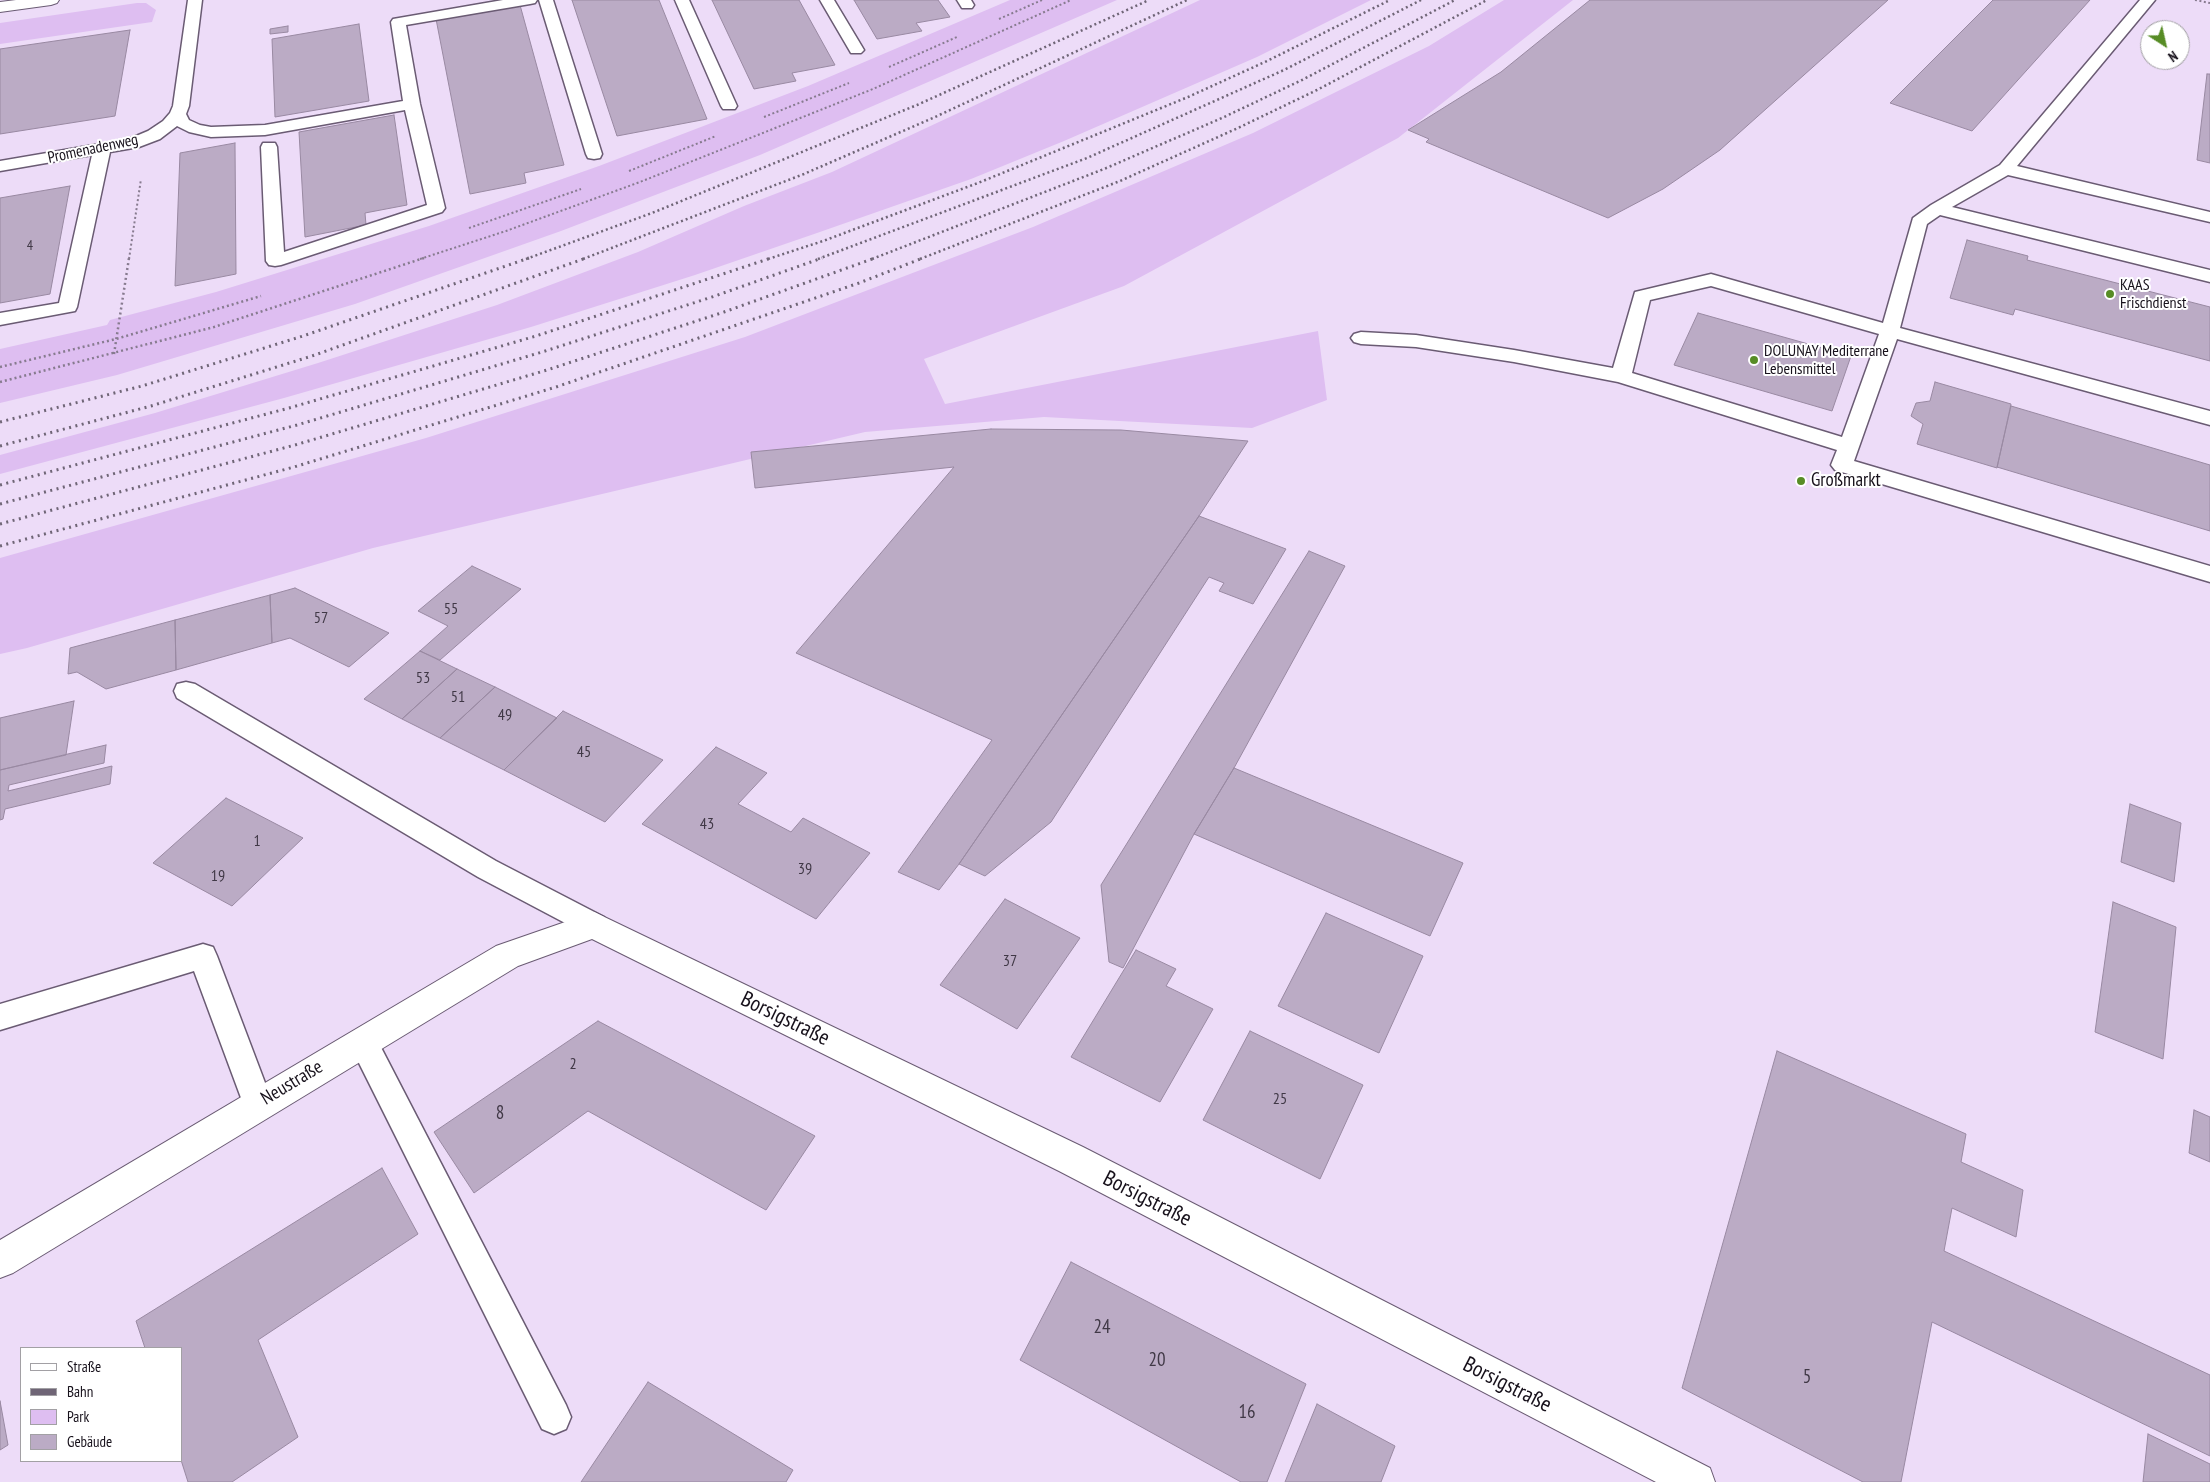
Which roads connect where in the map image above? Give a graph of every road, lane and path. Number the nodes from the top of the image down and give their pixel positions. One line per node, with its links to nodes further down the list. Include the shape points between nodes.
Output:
1 (51, 0): 11 (street)
2 (195, 0): 19 (lane)
3 (530, 0): 17 (lane, via 398,22)
4 (546, 0): 25 (lane)
5 (682, 0): 18 (lane)
6 (827, 0): 14 (lane)
7 (1042, 0): 12 (path)
8 (2148, 0): 27 (lane)
9 (2195, 0): 10 (path)
10 (2210, 3)
11 (0, 7)
12 (997, 20)
13 (961, 36): 15 (path)
14 (856, 50)
15 (889, 67)
16 (852, 82): 20 (path)
17 (412, 104): 19 (lane, via 265,130 228,132 195,130 182,123); 23 (lane, via 436,208 275,261)
18 (729, 106)
19 (178, 114): 22 (lane, Promenadenweg, via 169,124)
20 (761, 118)
21 (725, 133): 28 (path)
22 (147, 137): 24 (lane, Promenadenweg); 38 (path)
23 (269, 147)
24 (102, 150): 26 (lane, Promenadenweg); 35 (lane, via 68,307)
25 (594, 154)
26 (0, 166)
27 (2006, 168): 30 (lane); 31 (lane)
28 (624, 173)
29 (588, 187): 32 (path)
30 (1937, 208): 33 (lane); 36 (lane, via 1918,222)
31 (2210, 217)
32 (460, 231)
33 (2210, 276)
34 (266, 294): 38 (path)
35 (0, 319)
36 (1890, 331): 40 (lane, via 1711,280 1642,296); 42 (lane); 43 (lane)
37 (1361, 338): 40 (lane, via 1416,341)
38 (116, 340): 39 (path); 41 (path, via 114,354)
39 (0, 367)
40 (1621, 376): 43 (lane)
41 (0, 382)
42 (2210, 418)
43 (1849, 446): 44 (lane, via 1842,465)
44 (2210, 574)
45 (186, 691): 46 (lane, via 486,869)
46 (594, 925): 48 (street, Neustraße, via 507,956); 52 (street, Borsigstraße, via 1071,1159)
47 (0, 1016): 49 (lane, via 203,956)
48 (363, 1041): 49 (street, Neustraße); 51 (lane)
49 (258, 1104): 50 (street, Neustraße)
50 (0, 1260)
51 (554, 1417)
52 (1696, 1482)

